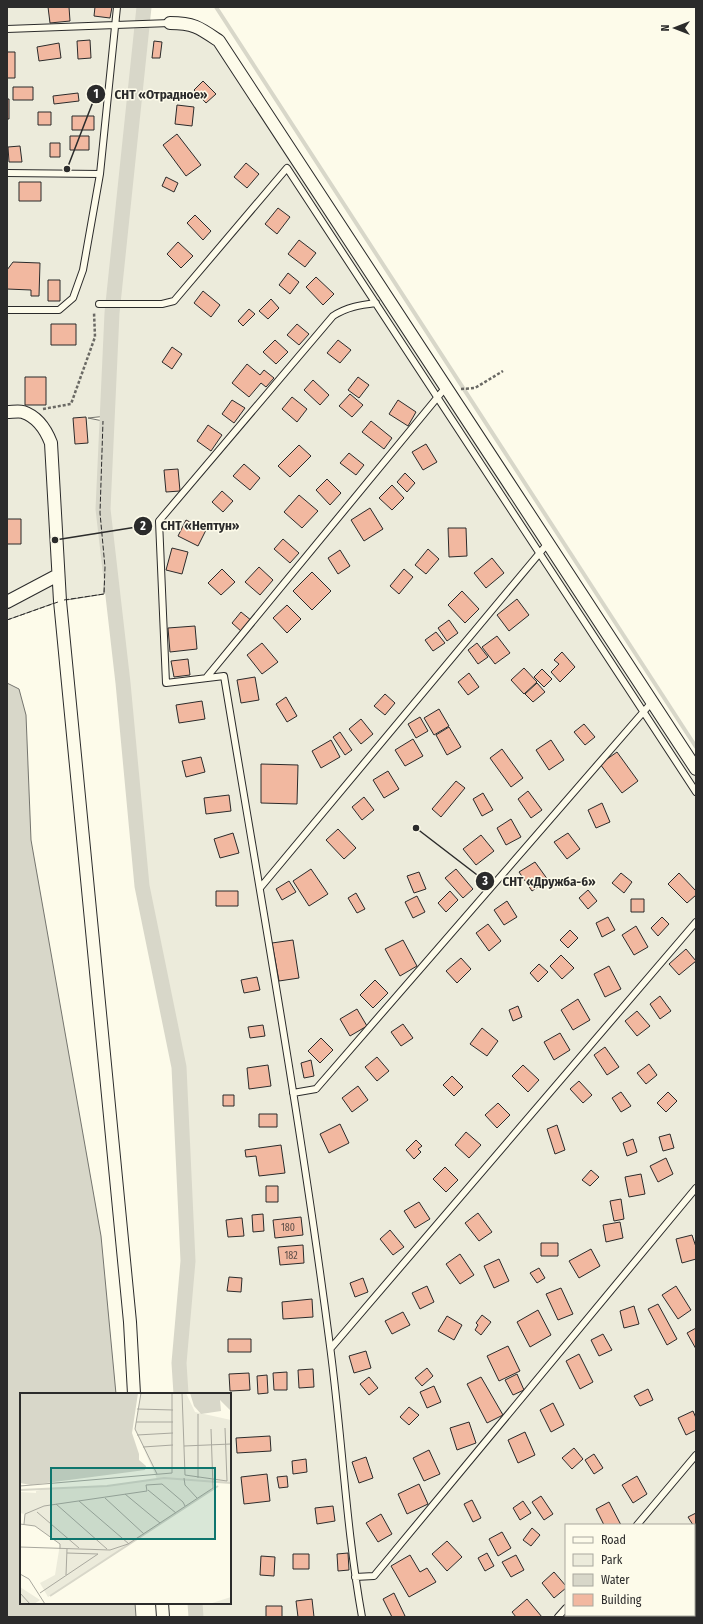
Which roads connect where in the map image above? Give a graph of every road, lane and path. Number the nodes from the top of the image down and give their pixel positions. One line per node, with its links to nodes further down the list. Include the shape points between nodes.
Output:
1 (117, 7): 3 (lane)
2 (170, 23): 3 (lane); 12 (street, via 200,27 219,41)
3 (115, 25): 4 (lane); 6 (lane)
4 (7, 29)
5 (7, 173): 6 (lane)
6 (100, 174): 9 (lane, via 82,270 72,298 59,310)
7 (376, 303): 8 (lane, via 287,168 174,301 162,304); 14 (lane); 21 (lane, via 342,310 333,316 160,521 166,682)
8 (99, 304)
9 (7, 310)
10 (94, 311): 16 (path, via 95,337 71,404)
11 (504, 371): 13 (path)
12 (446, 387): 14 (lane); 17 (street)
13 (471, 389)
14 (437, 397): 18 (lane); 21 (lane)
15 (7, 412): 16 (street)
16 (23, 412): 19 (street, via 37,420 51,443)
17 (548, 543): 18 (lane); 22 (street)
18 (539, 553): 23 (lane); 26 (lane)
19 (58, 575): 20 (street); 31 (street, via 130,1322)
20 (7, 602)
21 (206, 678): 26 (lane, via 224,676)
22 (652, 702): 23 (lane); 24 (street)
23 (644, 712): 25 (lane); 28 (lane, via 316,1089)
24 (696, 769)
25 (696, 792)
26 (260, 888): 28 (lane)
27 (696, 922): 30 (lane)
28 (294, 1093): 30 (lane)
29 (696, 1188): 34 (lane, via 374,1576)
30 (331, 1348): 34 (lane)
31 (134, 1393)
32 (696, 1455): 33 (lane)
33 (638, 1524)
34 (355, 1577): 38 (lane)
35 (162, 1604): 37 (street)
36 (565, 1609): 39 (lane)
37 (163, 1617)
38 (362, 1617)
39 (558, 1617)

